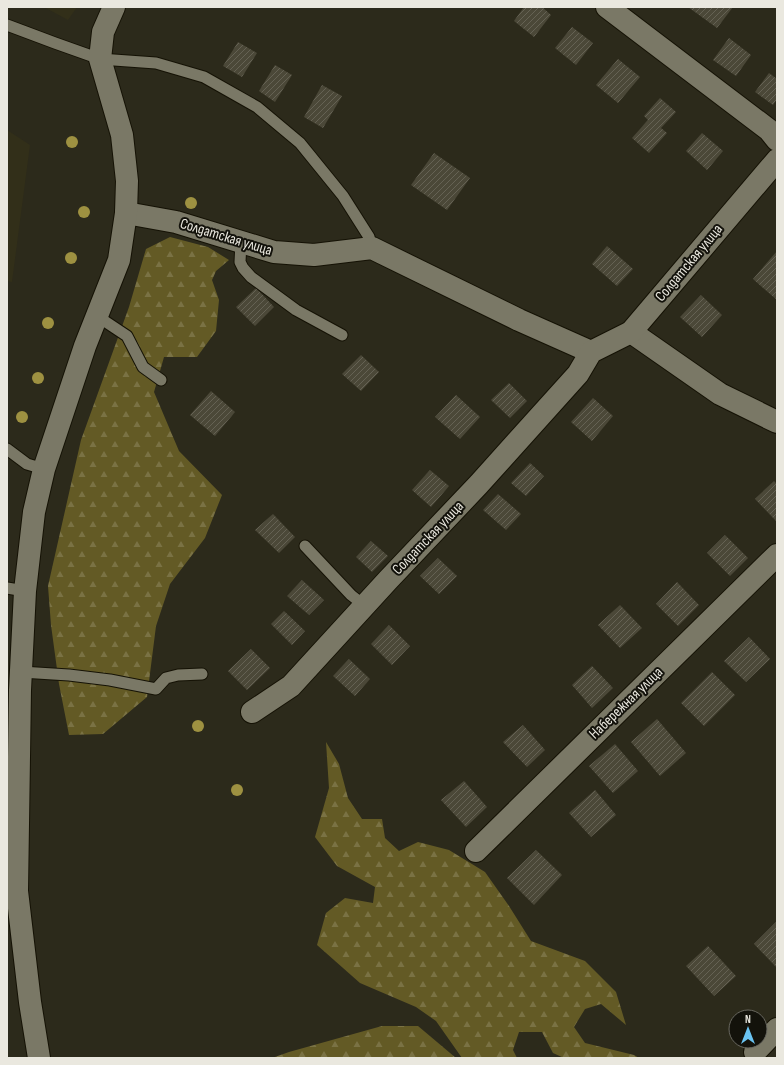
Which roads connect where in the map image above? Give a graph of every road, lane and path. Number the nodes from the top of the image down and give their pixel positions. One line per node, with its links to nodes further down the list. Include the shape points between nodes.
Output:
1 (114, 7): 4 (street, via 103,32)
2 (607, 7): 5 (street, via 769,130)
3 (7, 25): 4 (lane)
4 (100, 59): 7 (street, via 122,135 127,181); 9 (lane, via 156,63 204,77 257,107 305,149 343,196 369,237)
5 (777, 140)
6 (777, 160): 11 (street, Солдатская улица)
7 (126, 213): 8 (street, Солдатская улица, via 176,222); 10 (street, via 119,260)
8 (241, 242): 9 (street, Солдатская улица, via 274,252 314,255); 12 (lane, via 240,262 251,277 296,310)
9 (372, 248): 13 (street)
10 (97, 316): 14 (lane, via 127,336 143,368); 17 (street)
11 (631, 332): 13 (street, Солдатская улица); 15 (street, via 720,394)
12 (342, 335)
13 (591, 352): 21 (street, Солдатская улица, via 578,374 480,484)
14 (161, 380)
15 (777, 422)
16 (7, 450): 17 (lane, via 27,464)
17 (44, 469): 20 (street)
18 (305, 546): 21 (lane)
19 (777, 555): 25 (street, Набережная улица)
20 (16, 590): 22 (street)
21 (364, 606): 24 (street, Солдатская улица, via 291,686)
22 (21, 672): 23 (lane, via 110,680 156,689 166,678); 26 (street)
23 (202, 674)
24 (252, 712)
25 (476, 851)
26 (12, 891): 29 (street)
27 (777, 1030): 28 (street)
28 (755, 1052)
29 (39, 1058)

